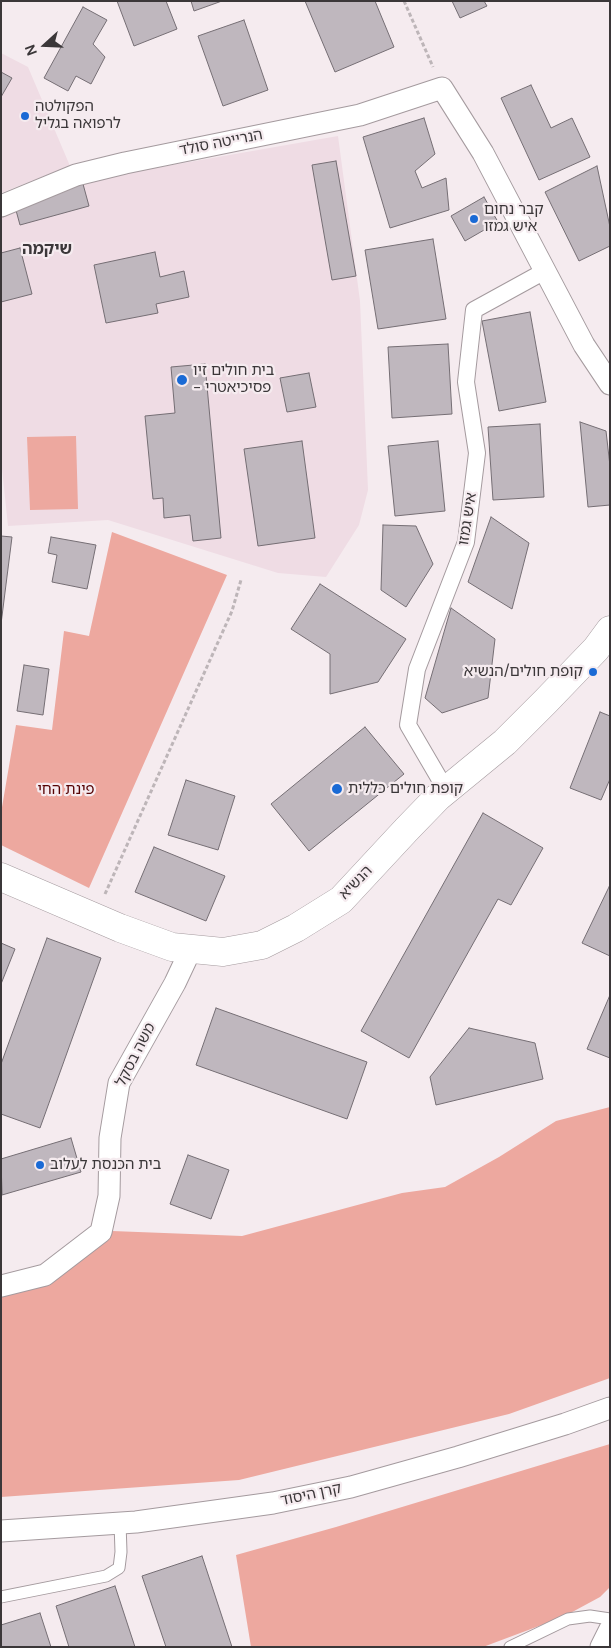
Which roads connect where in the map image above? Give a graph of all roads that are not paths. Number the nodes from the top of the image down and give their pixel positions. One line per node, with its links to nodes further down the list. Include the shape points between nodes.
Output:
1 (1, 206): 2 (street, הנרייטה סולד, via 76,175 125,162 360,115 442,88 483,153)
2 (545, 271): 3 (street, via 584,345); 5 (street, איש גמזו, via 474,310 466,382 477,453 466,542 417,669 408,725)
3 (610, 384)
4 (610, 630): 5 (street, הנשיא, via 596,649 505,742)
5 (446, 790): 7 (street, הנשיא, via 406,828 341,900 262,945 223,952)
6 (1, 877): 7 (street, הנשיא, via 172,947)
7 (191, 949): 8 (street, משה בסקל, via 119,1083 110,1138 108,1196 101,1232 45,1275)
8 (1, 1286)
9 (610, 1408): 10 (street, קרן היסוד, via 352,1487 273,1503)
10 (120, 1523): 11 (street, קרן היסוד); 12 (lane, via 119,1568 106,1576)
11 (1, 1531)
12 (1, 1597)
13 (610, 1618): 15 (lane, via 568,1619)
14 (610, 1629): 16 (street)
15 (510, 1647)
16 (600, 1647)

